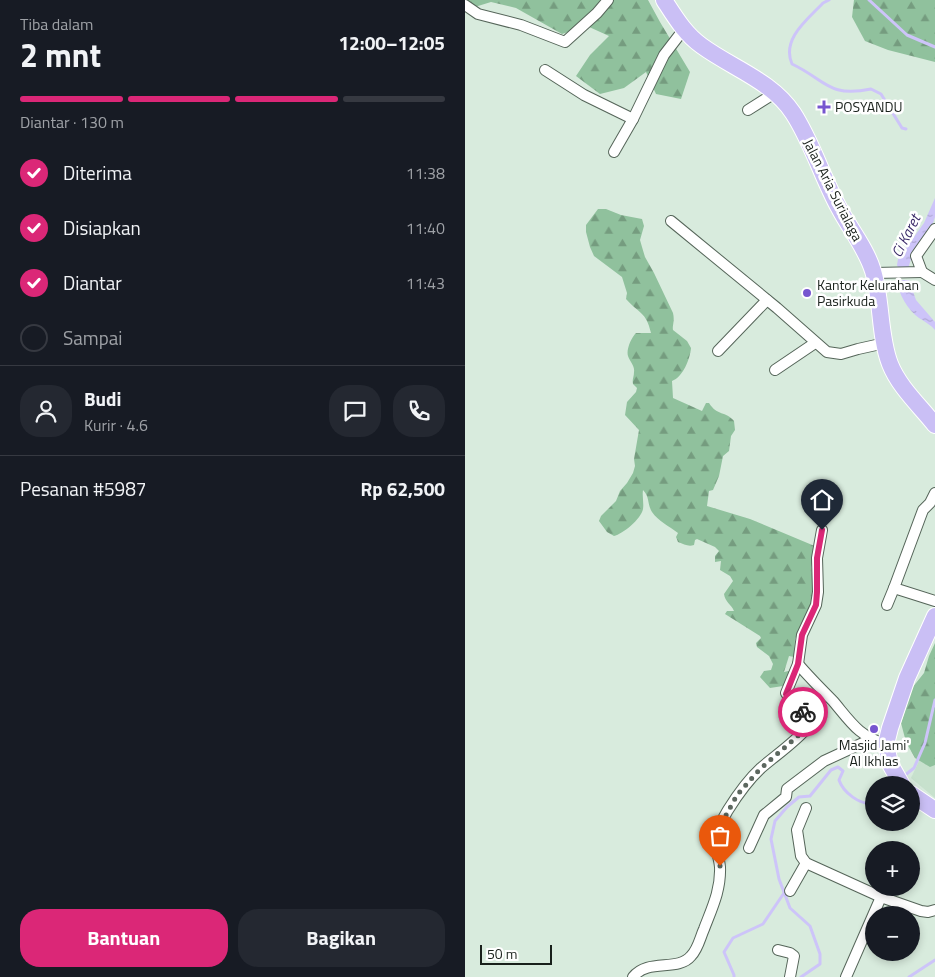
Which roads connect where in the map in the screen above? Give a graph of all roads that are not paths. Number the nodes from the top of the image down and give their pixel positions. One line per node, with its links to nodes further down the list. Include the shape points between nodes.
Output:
1 (608, 0): 3 (street, via 565,42 521,25 478,14)
2 (663, 0): 4 (main road, Jalan Aria Surialaga)
3 (465, 5)
4 (683, 29): 6 (main road, Jalan Aria Surialaga, via 703,47); 8 (street, via 664,56)
5 (545, 70): 8 (street, via 584,95)
6 (775, 93): 7 (street); 13 (main road, Jalan Aria Surialaga, via 797,120)
7 (748, 110)
8 (633, 119): 9 (street)
9 (614, 152)
10 (671, 221): 15 (street)
11 (935, 229): 12 (street, via 916,256)
12 (917, 271): 13 (street); 14 (street)
13 (874, 273): 17 (main road, Jalan Aria Surialaga)
14 (935, 280)
15 (767, 300): 16 (street); 18 (street)
16 (815, 343): 17 (street, via 825,351 841,354); 19 (street)
17 (885, 343): 20 (main road, Jalan Aria Surialaga, via 890,365 899,380)
18 (718, 351)
19 (775, 370)
20 (935, 425)
21 (935, 493): 23 (street, via 923,510)
22 (822, 530): 27 (street, via 817,558 816,605 802,635)
23 (894, 588): 24 (street); 25 (street)
24 (935, 601)
25 (887, 605)
26 (935, 616): 29 (main road, via 907,678)
27 (798, 664): 28 (street, via 853,727); 41 (street, via 786,694 805,714 807,728 760,769 724,816 715,840 720,866 717,896 697,947 685,962 643,968)
28 (869, 738): 29 (street); 34 (street, via 824,761 787,789 786,797 764,815)
29 (886, 744): 30 (main road, via 887,756)
30 (897, 776)
31 (920, 800): 33 (main road)
32 (806, 808): 35 (street, via 797,830)
33 (935, 810)
34 (749, 848)
35 (805, 863): 36 (street); 37 (street)
36 (790, 891)
37 (881, 897): 38 (street, via 921,912); 42 (street)
38 (935, 910)
39 (778, 950): 40 (street, via 793,955)
40 (791, 972)
41 (633, 977)
42 (846, 977)

